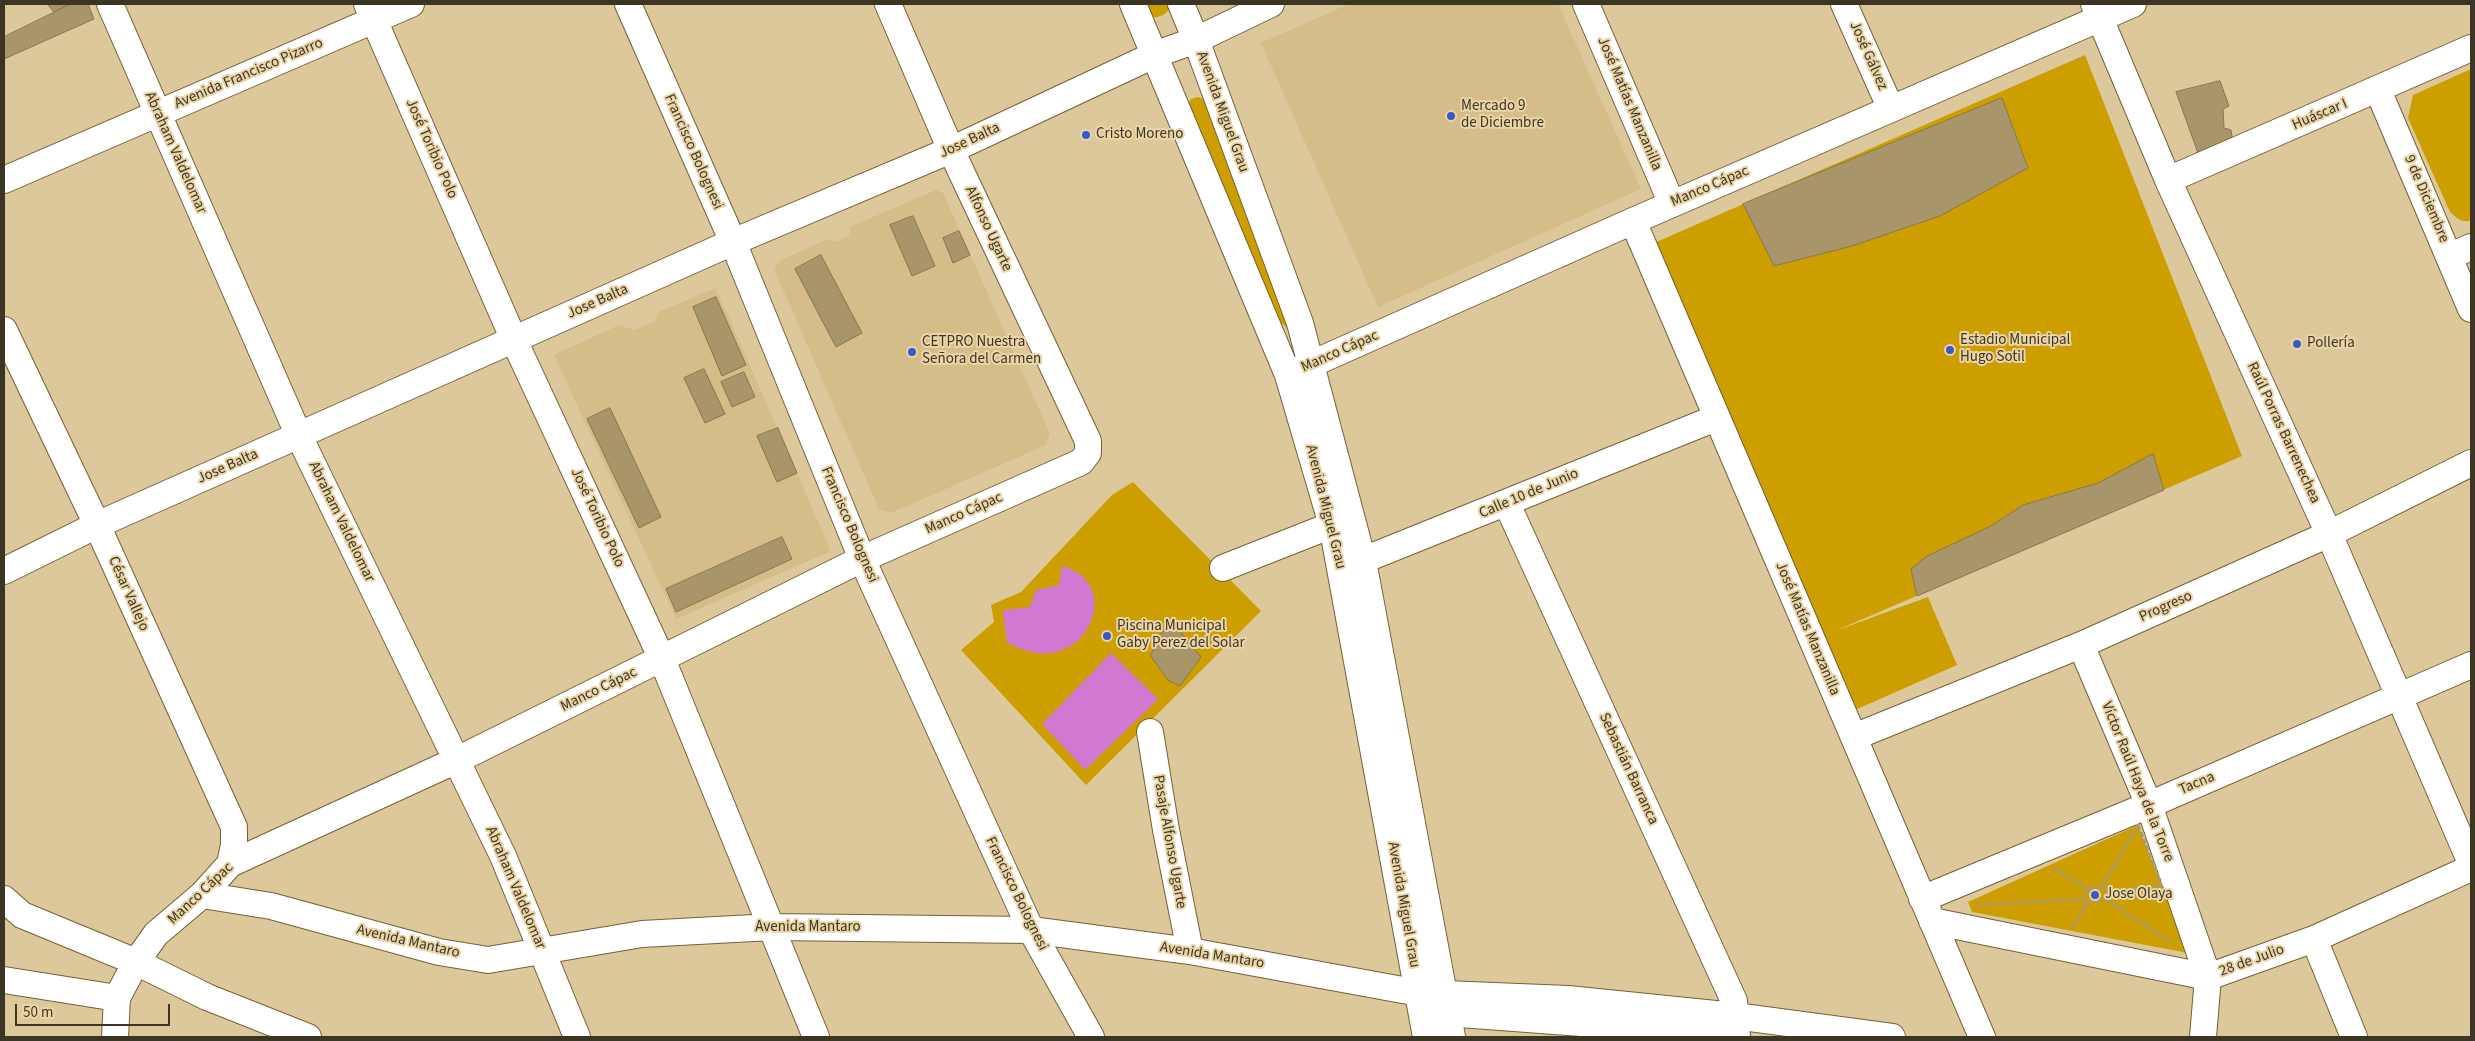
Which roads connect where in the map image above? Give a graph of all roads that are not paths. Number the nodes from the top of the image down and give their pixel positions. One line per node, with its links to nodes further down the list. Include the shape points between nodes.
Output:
1 (110, 4): 18 (street, Abraham Valdelomar)
2 (411, 4): 12 (street, Avenida Francisco Pizarro)
3 (628, 4): 24 (street, Francisco Bolognesi)
4 (888, 4): 19 (street, Alfonso Ugarte)
5 (1133, 4): 15 (street, Avenida Miguel Grau)
6 (1180, 4): 13 (street, Avenida Miguel Grau)
7 (1271, 4): 13 (street, Jose Balta)
8 (1586, 4): 22 (street, José Matías Manzanilla)
9 (1844, 4): 17 (street, José Gálvez)
10 (2133, 4): 11 (street, Manco Cápac)
11 (2097, 11): 17 (street, Manco Cápac); 21 (street, Raúl Porras Barrenechea)
12 (370, 12): 18 (street, Avenida Francisco Pizarro); 28 (street, José Toribio Polo)
13 (1196, 40): 15 (street, Jose Balta); 29 (street, Avenida Miguel Grau, via 1300,323)
14 (2471, 48): 16 (street, Huáscar I)
15 (1154, 55): 19 (street, Jose Balta); 30 (street, Avenida Miguel Grau)
16 (2378, 90): 21 (street, Huáscar I); 25 (street, 9 de Diciembre)
17 (1891, 109): 22 (street, Manco Cápac)
18 (157, 113): 20 (street, Avenida Francisco Pizarro); 32 (street, Abraham Valdelomar)
19 (951, 150): 24 (street, Jose Balta); 33 (street, Alfonso Ugarte, via 1088,441)
20 (4, 180)
21 (2168, 180): 38 (street, Raúl Porras Barrenechea)
22 (1672, 204): 23 (street, Manco Cápac)
23 (1633, 221): 29 (street, Manco Cápac); 31 (street, José Matías Manzanilla)
24 (733, 242): 28 (street, Jose Balta); 39 (street, Francisco Bolognesi)
25 (2461, 251): 26 (street, 9 de Diciembre)
26 (2471, 309)
27 (4, 330): 37 (street, César Vallejo)
28 (514, 340): 32 (street, Jose Balta); 44 (street, José Toribio Polo)
29 (1312, 364): 30 (street, Manco Cápac); 40 (street, Avenida Miguel Grau)
30 (1288, 375): 36 (street, Avenida Miguel Grau)
31 (1716, 418): 35 (street, Calle 10 de Junio); 48 (street, José Matías Manzanilla)
32 (299, 436): 37 (street, Jose Balta); 49 (street, Abraham Valdelomar)
33 (1088, 453): 39 (street, Manco Cápac, via 1081,462)
34 (2471, 464): 38 (street, Progreso)
35 (1507, 504): 40 (street, Calle 10 de Junio); 68 (street, Sebastián Barranca, via 1734,1001)
36 (1332, 524): 40 (street, Avenida Miguel Grau); 41 (street)
37 (97, 525): 42 (street, Jose Balta); 52 (street, César Vallejo, via 234,827)
38 (2329, 534): 43 (street, Progreso); 46 (street, Raúl Porras Barrenechea)
39 (862, 559): 44 (street, Manco Cápac); 58 (street, Francisco Bolognesi)
40 (1352, 565): 66 (street, Avenida Miguel Grau); 67 (street, Avenida Miguel Grau)
41 (1223, 568)
42 (4, 571)
43 (2081, 645): 48 (street, Progreso); 50 (street, Víctor Raúl Haya de la Torre)
44 (662, 659): 49 (street, Manco Cápac); 57 (street, José Toribio Polo)
45 (2471, 665): 46 (street, Tacna)
46 (2400, 696): 50 (street, Tacna); 51 (street, Raúl Porras Barrenechea)
47 (1150, 732): 61 (street, Pasaje Alfonso Ugarte, via 1167,839)
48 (1854, 737): 55 (street, José Matías Manzanilla)
49 (457, 760): 52 (street, Manco Cápac); 60 (street, Abraham Valdelomar, via 503,856)
50 (2144, 815): 55 (street, Tacna); 63 (street, Víctor Raúl Haya de la Torre)
51 (2471, 863)
52 (230, 864): 54 (street, Manco Cápac)
53 (2471, 868): 59 (street, 28 de Julio)
54 (202, 895): 60 (street, Avenida Mantaro, via 271,906 439,952 488,960); 62 (street, Manco Cápac, via 156,934)
55 (1927, 910): 63 (street, 28 de Julio); 77 (street, José Matías Manzanilla)
56 (10, 911): 62 (street)
57 (772, 927): 58 (street, Avenida Mantaro); 60 (street, Avenida Mantaro, via 642,934); 72 (street, José Toribio Polo)
58 (1031, 930): 61 (street, Avenida Mantaro); 73 (street, Francisco Bolognesi)
59 (2314, 939): 63 (street, 28 de Julio); 79 (street)
60 (542, 950): 71 (street, Abraham Valdelomar)
61 (1190, 951): 66 (street, Avenida Mantaro)
62 (136, 962): 65 (street, Manco Cápac); 70 (street, via 207,997)
63 (2208, 977): 78 (street, Víctor Raúl Haya de la Torre)
64 (4, 980): 65 (street)
65 (117, 998): 69 (street)
66 (1420, 1002): 67 (street, Avenida Mantaro); 74 (street, Avenida Miguel Grau)
67 (1449, 1016): 68 (street, via 1568,999); 75 (street, Avenida Mantaro, via 1595,1024)
68 (1736, 1027): 76 (street)
69 (114, 1037)
70 (308, 1037)
71 (577, 1037)
72 (816, 1037)
73 (1091, 1037)
74 (1426, 1037)
75 (1717, 1037)
76 (1892, 1037)
77 (1982, 1037)
78 (2203, 1037)
79 (2354, 1037)

